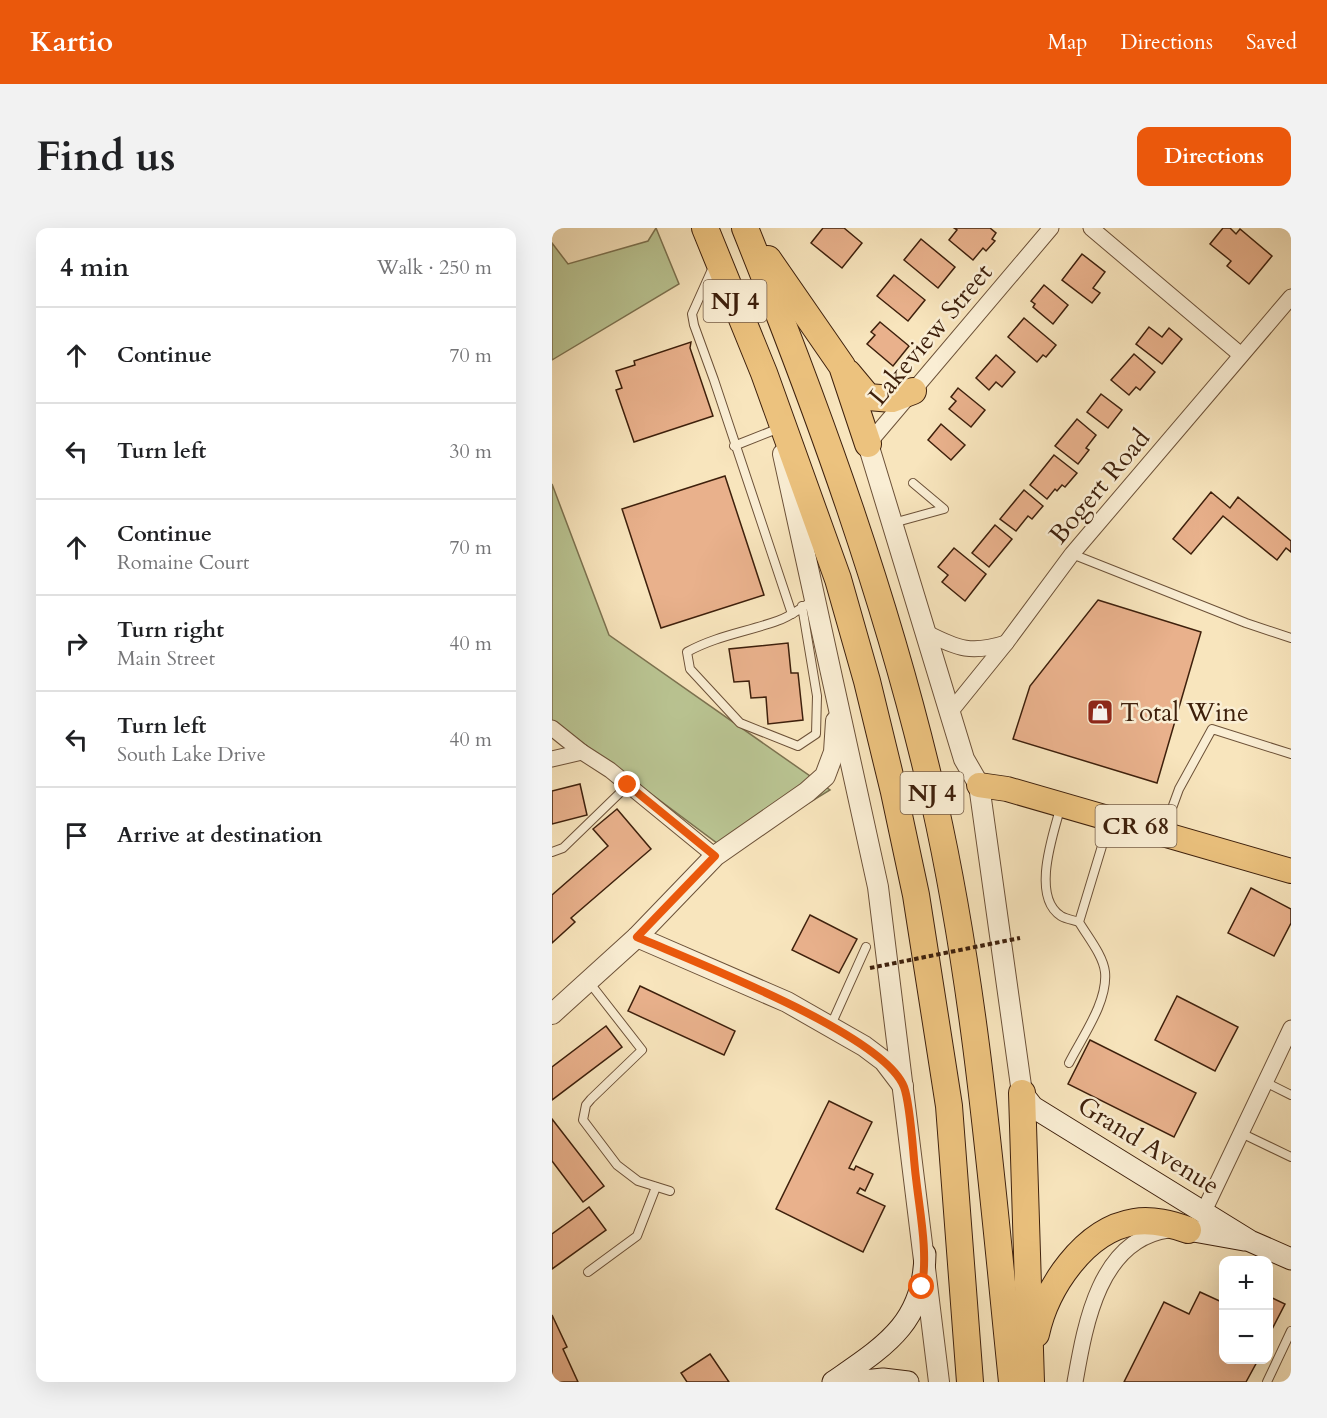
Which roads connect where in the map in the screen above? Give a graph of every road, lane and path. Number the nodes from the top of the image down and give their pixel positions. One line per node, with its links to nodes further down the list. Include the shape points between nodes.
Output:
1 (705, 228): 5 (highway, NJ 4)
2 (746, 228): 8 (highway); 64 (highway, NJ 4, via 880,597 934,802 978,1056)
3 (1051, 228): 10 (street, Lakeview Street)
4 (1091, 228): 7 (street)
5 (717, 258): 9 (highway, NJ 4); 13 (lane, via 692,314)
6 (1291, 297): 7 (street, Bogert Road)
7 (1241, 355): 16 (street, Bogert Road)
8 (842, 366): 10 (highway, via 868,397 892,399); 12 (highway)
9 (764, 374): 11 (highway); 63 (highway, NJ 4, via 838,579 875,714 916,896 949,1106)
10 (913, 391): 12 (street, Lakeview Street)
11 (777, 429): 13 (lane); 17 (street)
12 (868, 444): 15 (street)
13 (734, 446): 18 (lane)
14 (913, 483): 15 (lane, via 944,509)
15 (893, 523): 19 (street)
16 (1072, 555): 20 (lane); 21 (street, Bogert Road)
17 (809, 603): 18 (lane); 18 (lane, via 817,696 816,734 798,746 740,723 690,669 687,652 709,640); 22 (street)
18 (792, 614)
19 (927, 633): 21 (street, via 956,648 984,651); 23 (street)
20 (1291, 638)
21 (1006, 643): 23 (street, Bogert Road)
22 (837, 692): 34 (street, via 834,752 825,776); 47 (street, via 878,887)
23 (951, 711): 29 (street, via 964,759)
24 (552, 728): 25 (street)
25 (582, 752): 27 (street); 28 (street)
26 (1291, 754): 32 (lane, via 1212,729 1179,789)
27 (552, 759)
28 (628, 785): 33 (lane, via 563,848); 34 (street)
29 (980, 785): 30 (main road, CR 68); 48 (street)
30 (1061, 804): 31 (main road, CR 68); 36 (lane, via 1046,862 1048,898 1060,916)
31 (1110, 819): 32 (main road, CR 68); 36 (lane)
32 (1163, 834): 35 (main road, CR 68)
33 (552, 852)
34 (715, 856): 37 (street)
35 (1291, 871)
36 (1079, 922): 45 (lane, via 1105,972 1101,999)
37 (637, 937): 41 (street); 43 (street, via 787,1002)
38 (1020, 938): 40 (path, bridge)
39 (866, 947): 43 (lane)
40 (870, 968)
41 (588, 981): 42 (street); 52 (lane, via 642,1050 586,1105 584,1120 617,1165 638,1181)
42 (552, 1014)
43 (831, 1027): 47 (street, via 884,1061)
44 (1291, 1028): 46 (street)
45 (1069, 1063)
46 (1265, 1082): 49 (lane); 50 (street)
47 (904, 1087): 55 (street)
48 (1022, 1093): 54 (main road, Grand Avenue, via 1033,1107); 65 (highway)
49 (1291, 1095)
50 (1241, 1133): 51 (lane); 54 (street)
51 (1291, 1156)
52 (656, 1187): 53 (lane); 57 (lane, via 637,1236)
53 (670, 1191)
54 (1196, 1220): 56 (main road, Grand Avenue); 65 (highway, via 1136,1221 1111,1230 1083,1251 1061,1277 1042,1312 1034,1341); 66 (street, via 1148,1234 1116,1259 1104,1277 1094,1306)
55 (925, 1254): 59 (main road, via 922,1287 912,1314 883,1346); 62 (street)
56 (1291, 1259)
57 (588, 1272)
58 (1291, 1331): 67 (lane)
59 (832, 1382)
60 (854, 1382): 61 (main road, via 884,1378)
61 (908, 1382)
62 (939, 1382)
63 (970, 1382)
64 (1012, 1382)
65 (1031, 1382)
66 (1075, 1382)
67 (1266, 1382)

